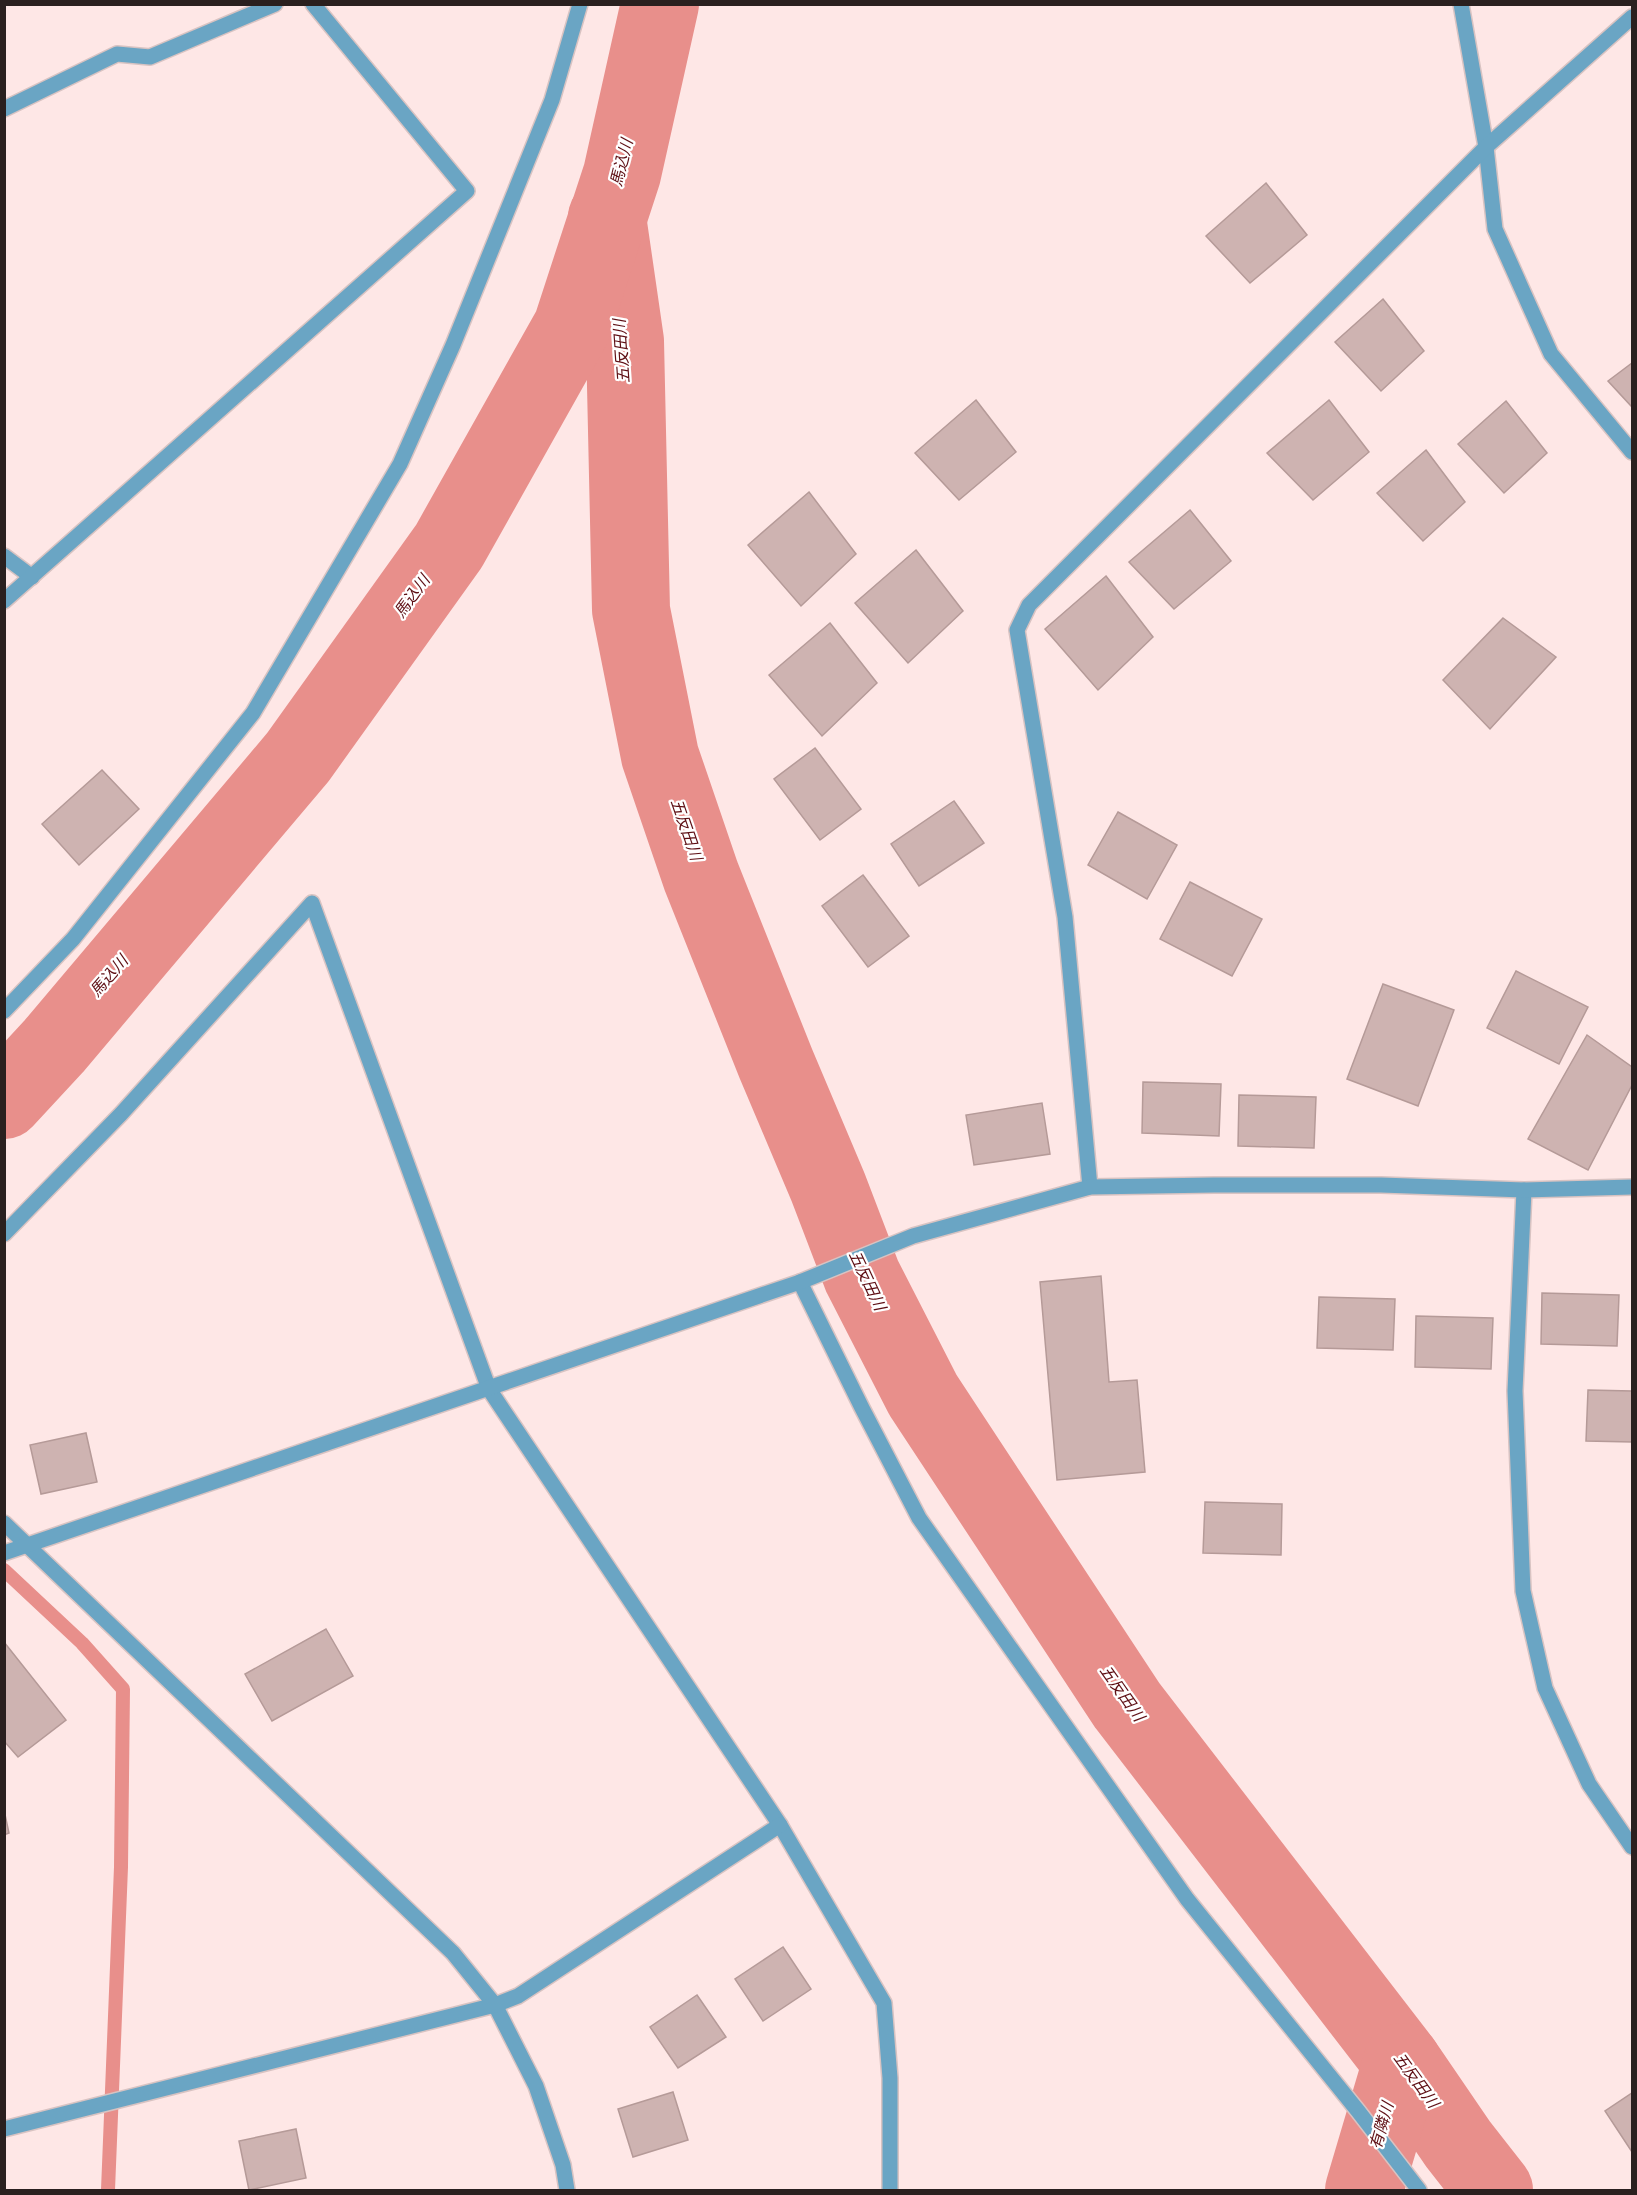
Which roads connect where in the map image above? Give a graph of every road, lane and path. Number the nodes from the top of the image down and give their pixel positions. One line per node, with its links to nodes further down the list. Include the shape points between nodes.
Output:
1 (274, 4): 6 (street, via 150,57 117,54)
2 (313, 4): 10 (street, via 467,191)
3 (580, 4): 12 (street, via 552,100 453,345 400,464 253,713 73,939)
4 (1461, 4): 7 (street)
5 (1632, 17): 7 (street)
6 (4, 109)
7 (1486, 147): 8 (street, via 1495,229 1551,354); 13 (street, via 1029,605 1017,630 1065,917)
8 (1632, 452)
9 (4, 556): 10 (street)
10 (32, 577): 11 (street)
11 (4, 601)
12 (4, 1011)
13 (1090, 1187): 15 (street, via 1369,1185); 17 (street, via 913,1236)
14 (1632, 1187): 15 (street)
15 (1524, 1190): 23 (street, via 1515,1390 1523,1592 1545,1688 1589,1785)
16 (4, 1234): 18 (street, via 121,1114 312,903)
17 (800, 1282): 18 (street); 28 (street, via 919,1518 1187,1899)
18 (489, 1389): 20 (street); 22 (street)
19 (4, 1523): 20 (street)
20 (29, 1545): 21 (street); 24 (street, via 453,1953)
21 (7, 1552)
22 (780, 1825): 24 (street, via 518,1996); 27 (street, via 884,2003 890,2078)
23 (1632, 1847)
24 (495, 2005): 25 (street); 26 (street, via 536,2086 563,2165)
25 (4, 2129)
26 (567, 2190)
27 (890, 2190)
28 (1419, 2190)

